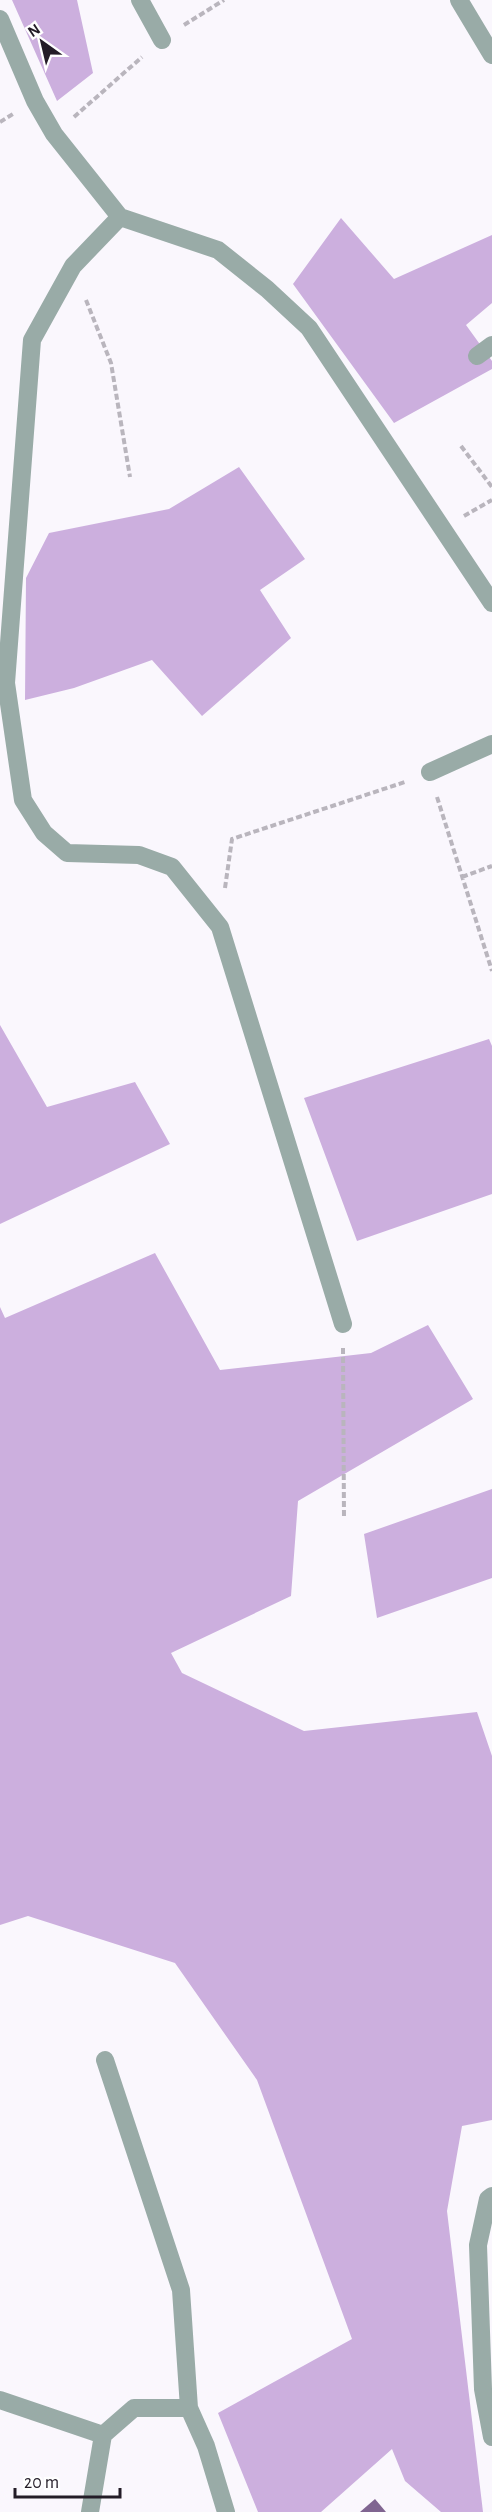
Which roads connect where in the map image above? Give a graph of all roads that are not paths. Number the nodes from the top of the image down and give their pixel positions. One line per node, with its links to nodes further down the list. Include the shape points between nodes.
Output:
1 (140, 0): 4 (street)
2 (459, 0): 5 (street)
3 (0, 19): 6 (street, via 34,101 54,134)
4 (162, 40)
5 (492, 55)
6 (120, 217): 9 (street, via 218,250 309,328); 12 (street, via 73,266 32,340 6,683 23,800 44,833 67,853 139,855 172,867 220,927)
7 (492, 345): 8 (street)
8 (477, 356)
9 (492, 603)
10 (492, 744): 11 (street)
11 (430, 772)
12 (343, 1324)
13 (105, 2060): 16 (street, via 181,2290)
14 (492, 2196): 18 (street, via 488,2199 478,2245 483,2389)
15 (0, 2400): 17 (street)
16 (189, 2408): 17 (street, via 134,2408); 20 (street, via 206,2446)
17 (103, 2435): 19 (street)
18 (492, 2437)
19 (90, 2512)
20 (226, 2512)

